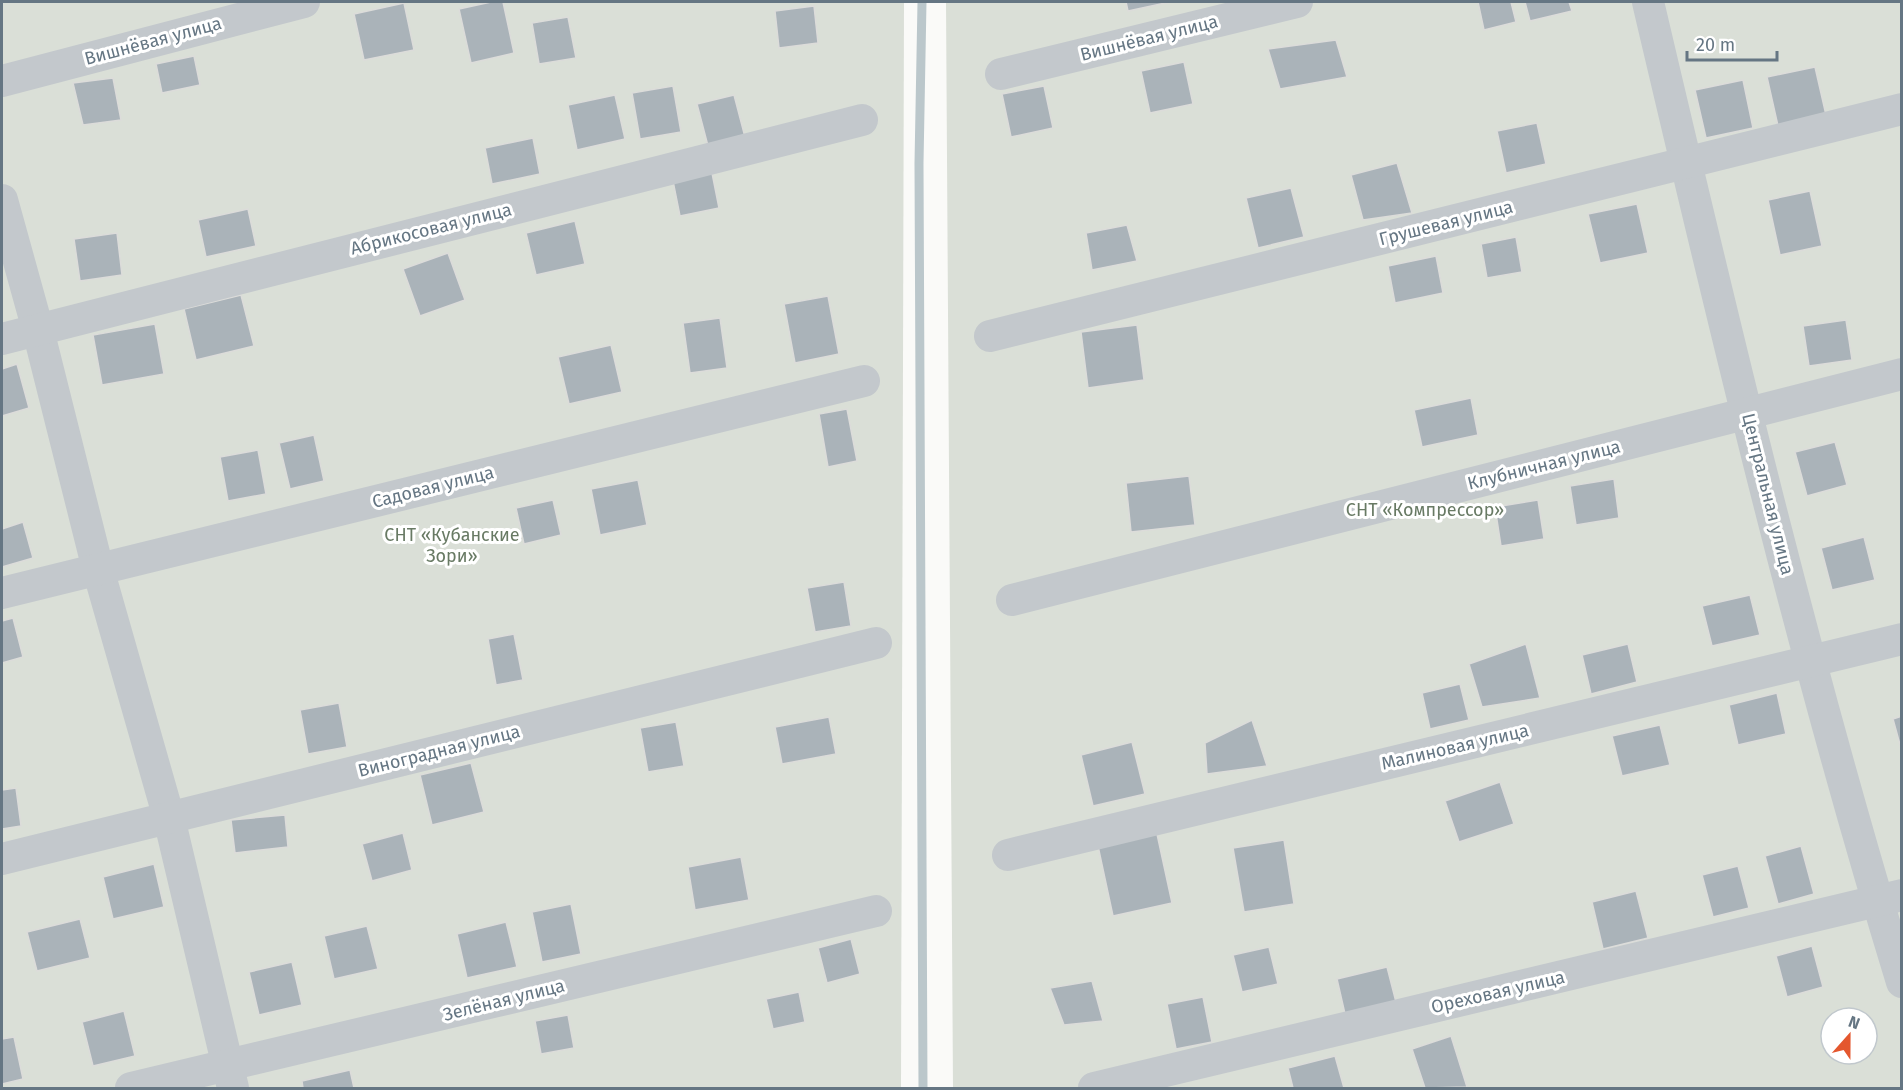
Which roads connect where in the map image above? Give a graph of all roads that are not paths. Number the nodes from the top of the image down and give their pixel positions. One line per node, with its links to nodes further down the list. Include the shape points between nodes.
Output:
1 (304, 2): 5 (street, Вишнёвая улица)
2 (1297, 2): 4 (street, Вишнёвая улица)
3 (1648, 2): 8 (street, Центральная улица)
4 (1001, 74)
5 (2, 81)
6 (1902, 109): 8 (street, Грушевая улица)
7 (862, 120): 10 (street, Абрикосовая улица)
8 (1686, 163): 11 (street, Грушевая улица); 15 (street, Центральная улица)
9 (2, 200): 10 (street)
10 (38, 330): 12 (street, Абрикосовая улица); 16 (street)
11 (990, 336)
12 (2, 339)
13 (1902, 374): 15 (street, Клубничная улица)
14 (864, 381): 16 (street, Садовая улица)
15 (1747, 414): 18 (street, Клубничная улица); 21 (street, Центральная улица)
16 (98, 569): 17 (street, Садовая улица); 22 (street)
17 (2, 593)
18 (1012, 600)
19 (1902, 639): 21 (street, Малиновая улица)
20 (876, 643): 22 (street, Виноградная улица)
21 (1811, 662): 23 (street, Малиновая улица); 25 (street, Центральная улица)
22 (169, 818): 24 (street, Виноградная улица); 28 (street)
23 (1008, 855)
24 (2, 859)
25 (1889, 898): 27 (street, Центральная улица); 30 (street, Ореховая улица)
26 (876, 910): 28 (street, Зелёная улица)
27 (1902, 982)
28 (231, 1077): 29 (street, Зелёная улица)
29 (131, 1089)
30 (1094, 1089)

